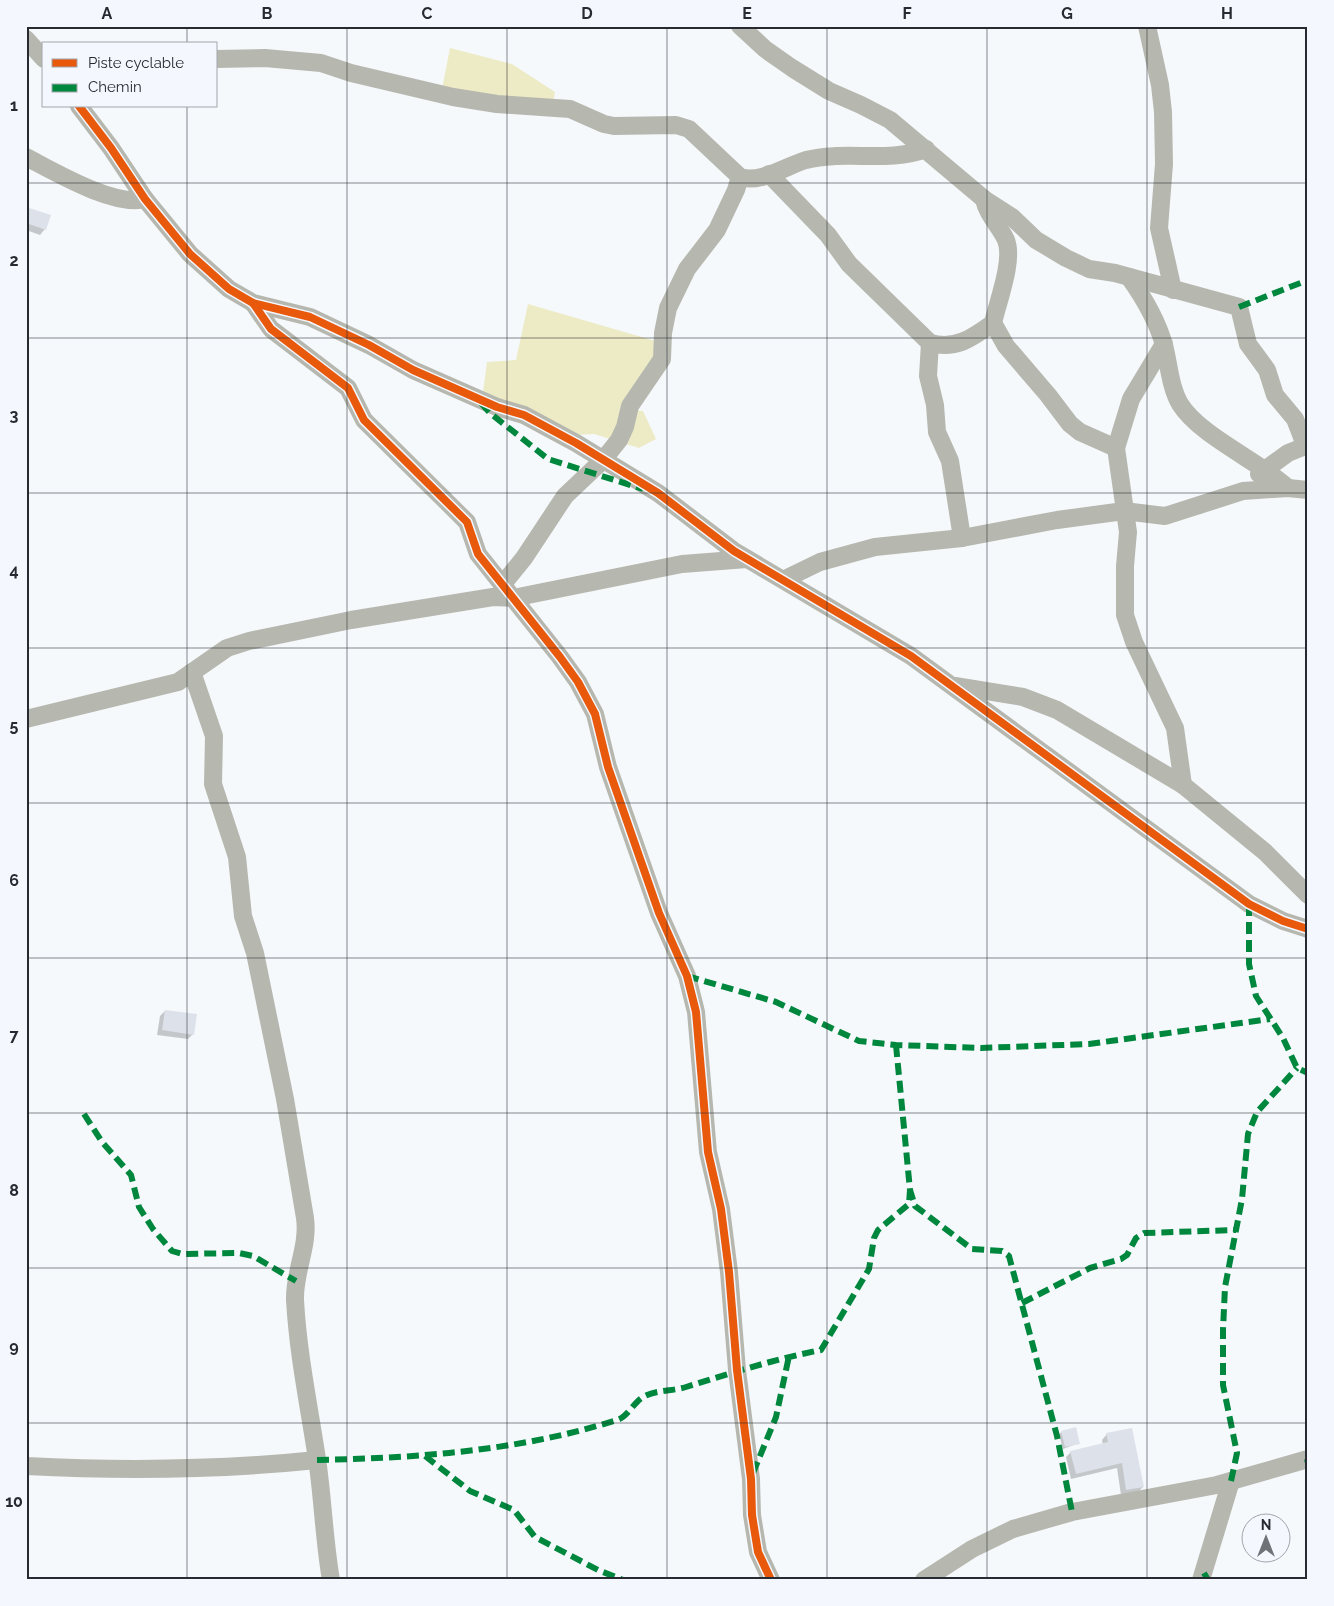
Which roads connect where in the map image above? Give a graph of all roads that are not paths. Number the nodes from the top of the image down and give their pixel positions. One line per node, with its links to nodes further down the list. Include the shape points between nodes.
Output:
1 (740, 26): 7 (street, via 792,68 829,91 890,120)
2 (1147, 26): 14 (street, via 1163,112 1160,228)
3 (26, 39): 4 (street)
4 (42, 57)
5 (218, 59): 10 (street, via 265,58 321,63 453,97 570,109 614,126 676,125 689,128)
6 (80, 108): 11 (street)
7 (926, 149): 9 (street, via 896,155 807,160); 12 (street)
8 (26, 157): 11 (street, via 97,191 129,200)
9 (769, 174): 10 (street, via 746,179); 17 (street, via 815,220 849,264)
10 (740, 177): 21 (street, via 717,230 687,269 668,308 662,359 639,389 630,406 625,427)
11 (145, 199): 15 (street, via 190,254 228,289)
12 (984, 199): 13 (street, via 1012,217 1036,240 1066,258 1089,269); 16 (street, via 1008,248 1008,263)
13 (1129, 278): 14 (street); 18 (street, via 1153,315)
14 (1174, 290): 19 (street, via 1239,307 1248,344 1267,370 1274,395 1295,419)
15 (253, 303): 21 (street, via 310,317 413,370 497,407 524,415); 30 (street, via 271,329 348,388 364,420 466,522 478,554)
16 (993, 323): 17 (street, via 966,342 941,346); 20 (street, via 1006,346 1070,424)
17 (930, 343): 27 (street, via 928,376 937,432 950,461)
18 (1164, 344): 20 (street, via 1131,399); 22 (street, via 1175,390 1186,412 1233,450)
19 (1306, 445): 22 (street)
20 (1116, 448): 26 (street)
21 (603, 460): 28 (street, via 658,494 734,551); 30 (street, via 565,496 524,558)
22 (1265, 468): 23 (street); 25 (street)
23 (1288, 488): 24 (street); 25 (street)
24 (1308, 490)
25 (1243, 491): 26 (street, via 1165,516)
26 (1124, 512): 27 (street, via 1057,520); 34 (street, via 1128,532 1126,615 1134,642 1175,728)
27 (962, 538): 29 (street, via 875,547 820,562)
28 (750, 558): 29 (street); 30 (street, via 682,564)
29 (784, 579): 32 (street, via 911,656)
30 (508, 592): 31 (street, via 249,641 227,648); 42 (street, via 578,682 595,714 608,767 659,914 687,976 696,1012 708,1152 721,1209 729,1272 752,1515 758,1552)
31 (192, 672): 33 (street, via 178,682); 38 (street, via 214,736 213,784 237,857 243,916 259,971 305,1218 306,1238 295,1299 303,1380)
32 (952, 686): 34 (street, via 1022,698 1057,710); 36 (street, via 1250,904 1283,921)
33 (26, 719)
34 (1183, 785): 35 (street, via 1264,852)
35 (1308, 895)
36 (1308, 929)
37 (1308, 1459): 40 (street)
38 (317, 1460): 39 (street, via 259,1466 147,1469); 41 (street)
39 (26, 1466)
40 (1231, 1480): 43 (street, via 1072,1512 1012,1529 978,1545); 44 (street)
41 (330, 1580)
42 (771, 1580)
43 (924, 1580)
44 (1201, 1580)

